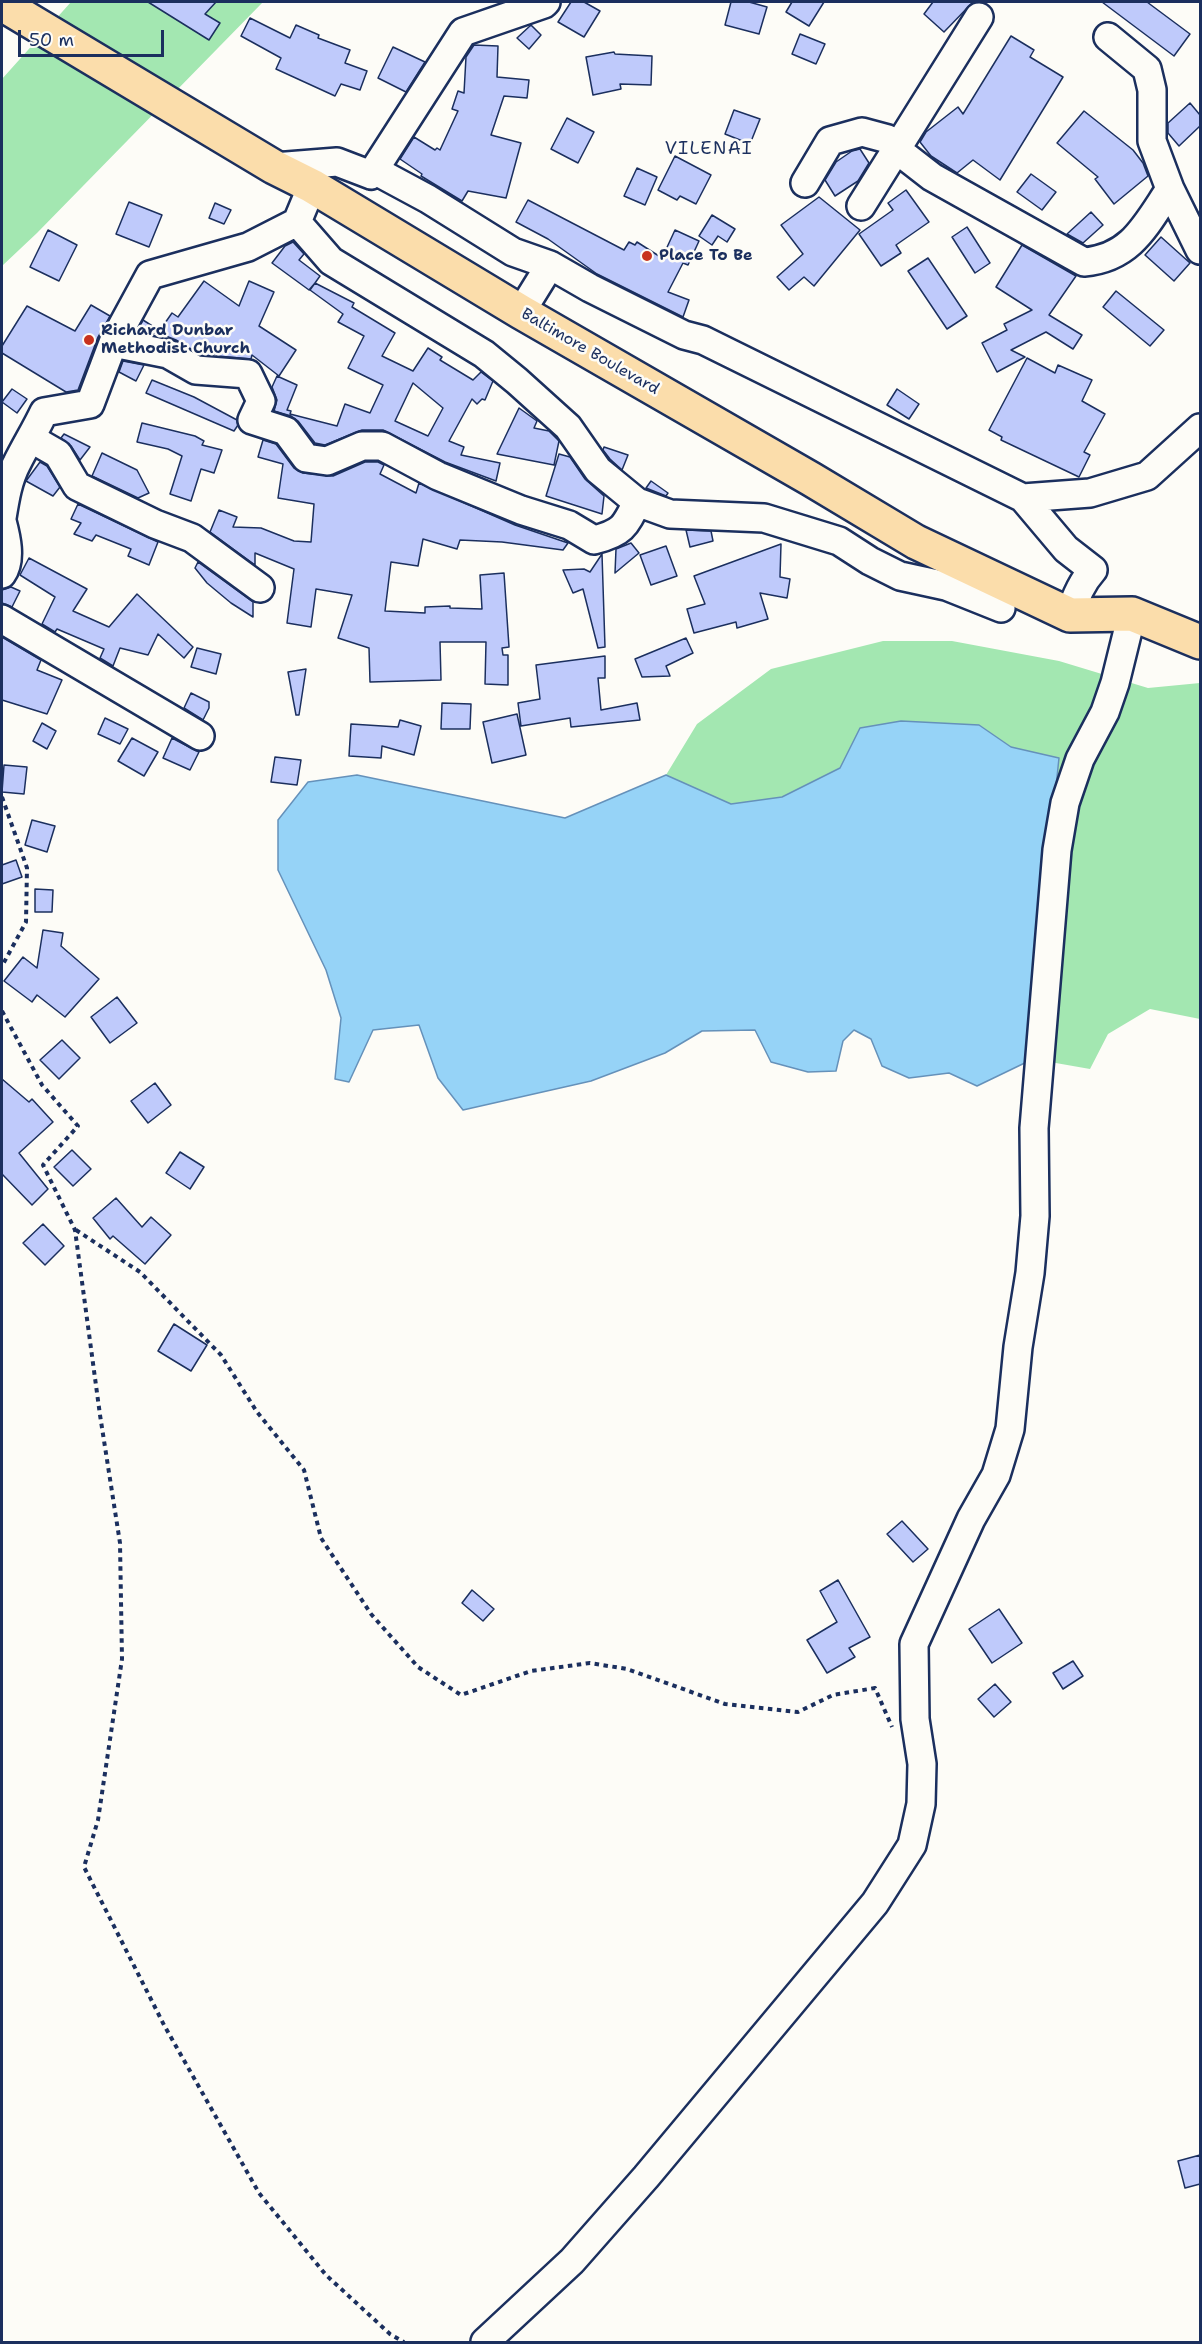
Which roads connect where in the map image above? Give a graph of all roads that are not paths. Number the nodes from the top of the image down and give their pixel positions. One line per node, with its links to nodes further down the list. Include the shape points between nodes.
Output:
1 (546, 2): 7 (street, via 463,32)
2 (2, 4): 6 (highway, Baltimore Boulevard)
3 (979, 16): 5 (street)
4 (1108, 37): 10 (street, via 1147,69 1152,90 1152,141)
5 (896, 149): 8 (street, via 888,139 862,132 830,141); 10 (street, via 932,177 1084,262 1102,260 1136,240); 11 (street)
6 (274, 167): 7 (street, via 337,162); 9 (highway, Baltimore Boulevard)
7 (371, 175): 14 (street, via 376,171 513,252)
8 (805, 183)
9 (312, 186): 12 (street); 15 (highway, Baltimore Boulevard)
10 (1170, 189): 13 (street)
11 (861, 206)
12 (297, 222): 16 (street, via 248,247 150,274); 20 (street, via 331,261 484,354 517,381 568,427 598,470)
13 (1200, 250)
14 (550, 264): 15 (street); 19 (street, via 684,335 703,340)
15 (521, 312): 26 (highway, Baltimore Boulevard, via 916,542)
16 (114, 343): 18 (street, via 90,404 44,412); 20 (street, via 168,354 196,370 248,374 261,401 252,420 286,431 306,458 327,461 362,446 382,446 438,476 569,525 594,540 616,534)
17 (1200, 428): 19 (street, via 1147,476 1090,493)
18 (32, 439): 21 (street, via 6,491); 23 (street, via 58,454 77,486 192,538)
19 (1023, 498): 26 (street, via 1066,549 1093,570 1085,579)
20 (637, 502): 24 (street, via 670,513 764,518 839,541 900,576 946,586)
21 (2, 520): 22 (street, via 7,540)
22 (2, 574)
23 (260, 588)
24 (1001, 608)
25 (1131, 614): 26 (highway, Baltimore Boulevard); 28 (highway, Baltimore Boulevard); 30 (street, via 1105,712 1080,759 1065,803 1057,850 1034,1128 1035,1216 1010,1429 996,1475 971,1518 914,1644 915,1719 922,1764 921,1804 912,1845 875,1903 646,2177 572,2260)
26 (1070, 615)
27 (2, 619): 29 (street)
28 (1200, 642)
29 (200, 736)
30 (485, 2343)

